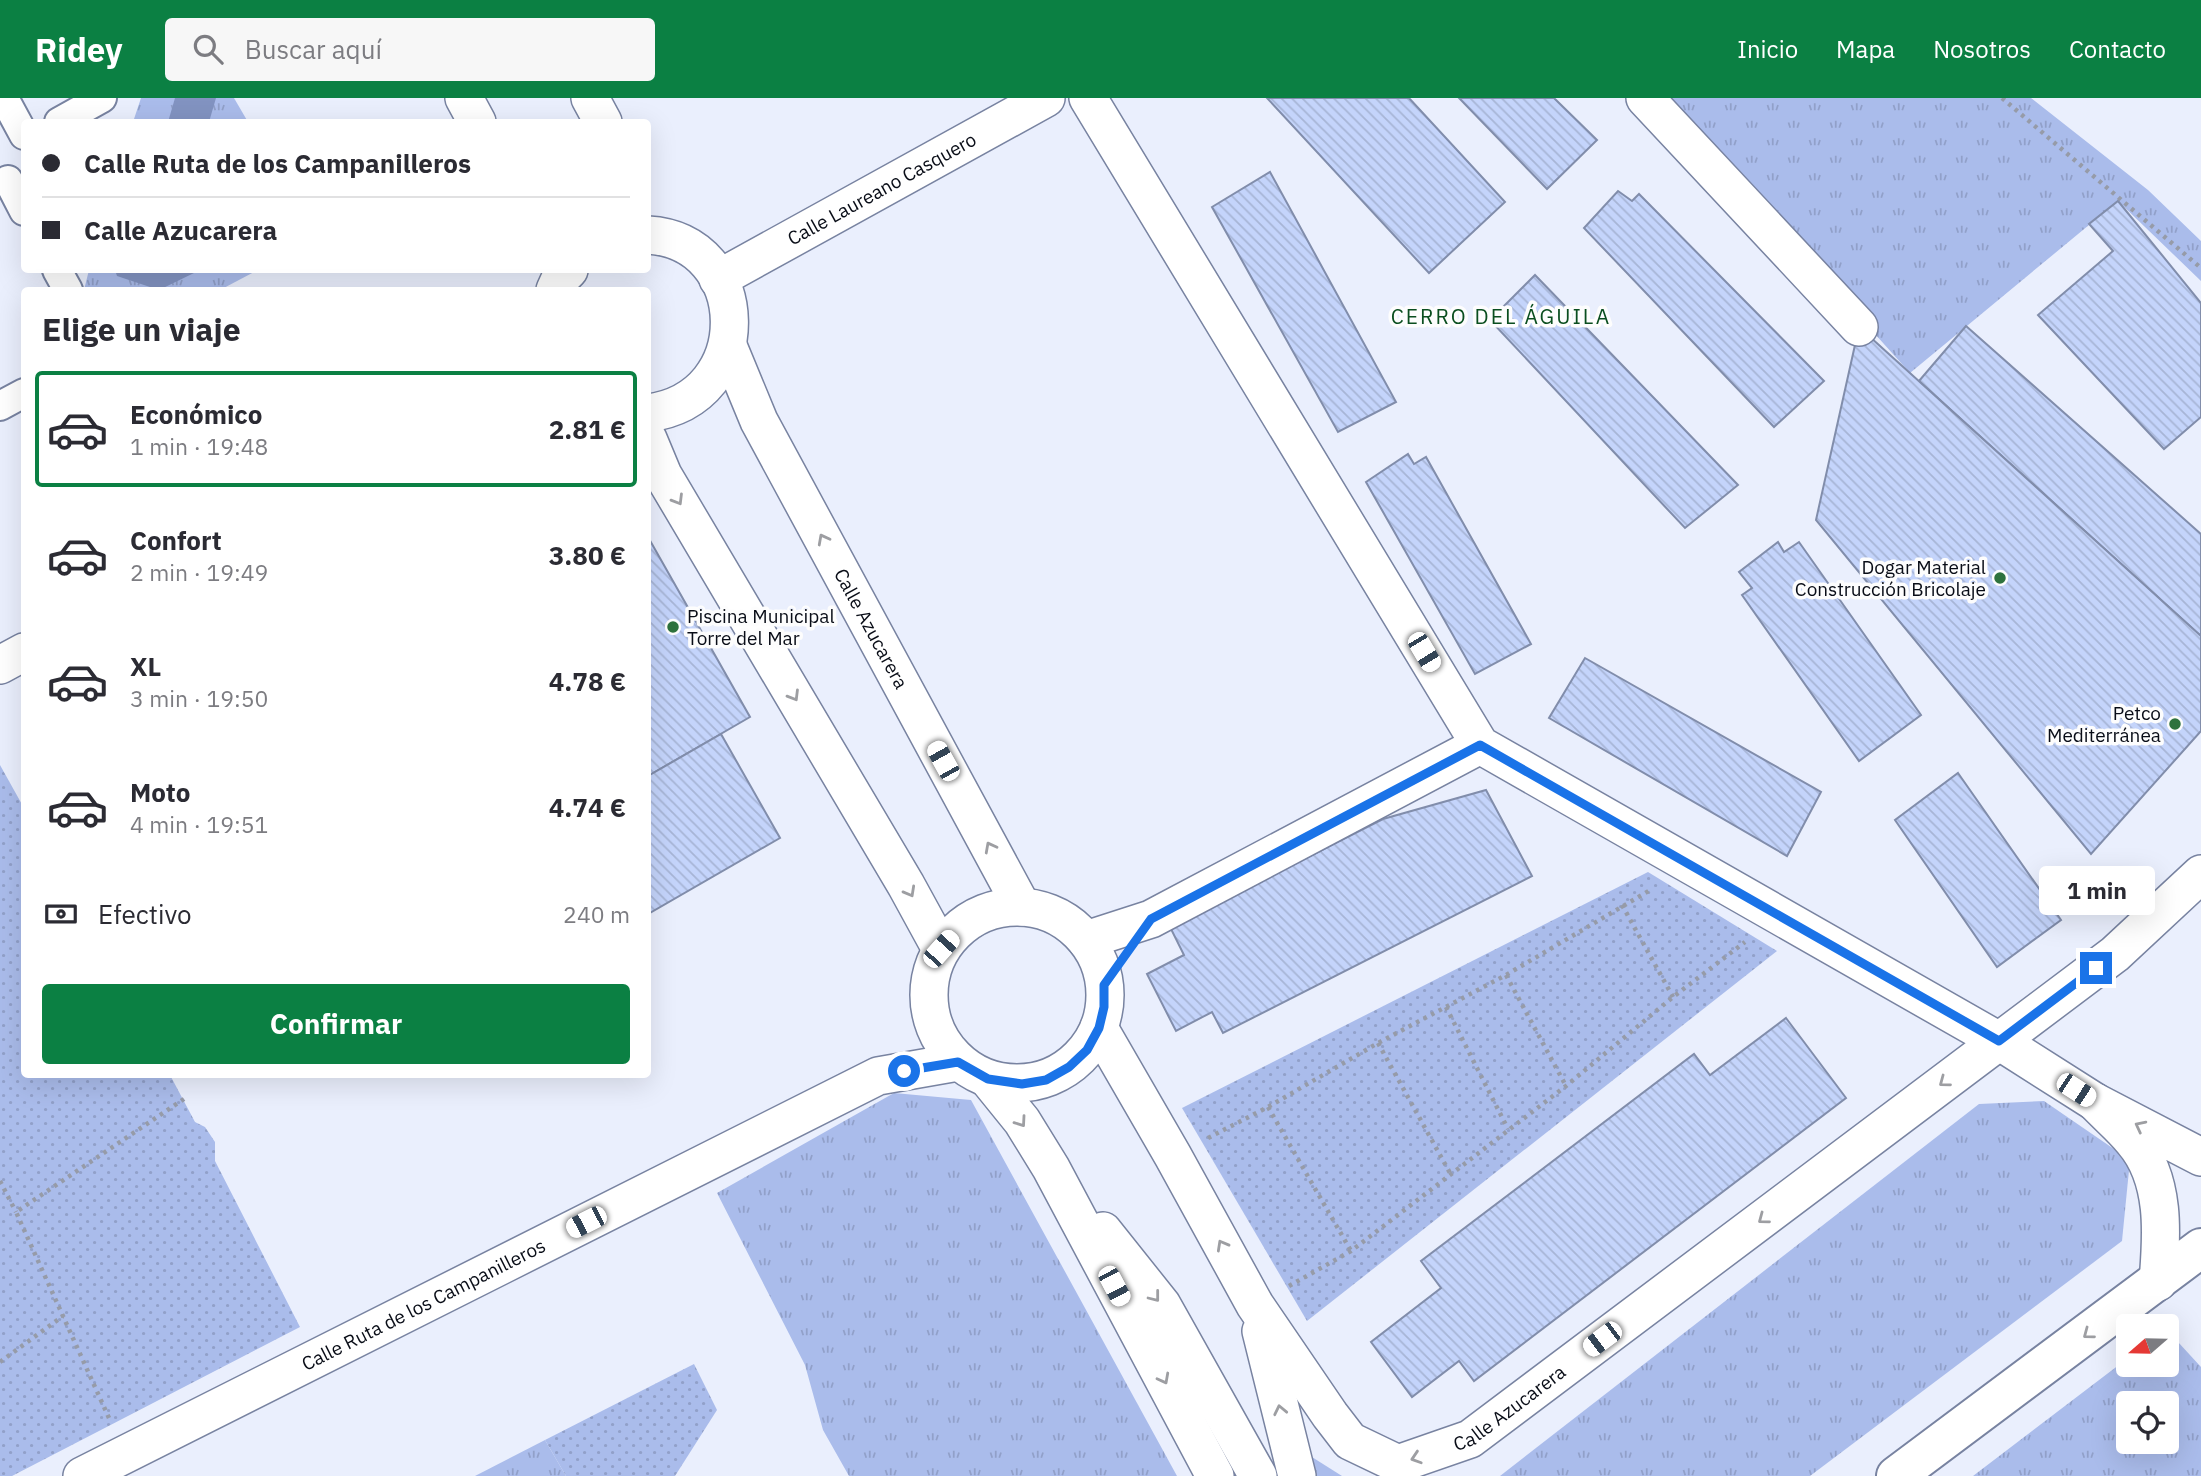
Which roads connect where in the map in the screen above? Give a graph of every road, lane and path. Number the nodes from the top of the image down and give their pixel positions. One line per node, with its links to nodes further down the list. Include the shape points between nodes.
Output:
1 (4, 98): 12 (street)
2 (102, 98): 9 (street)
3 (464, 98): 10 (street)
4 (590, 98): 11 (street)
5 (1046, 98): 17 (street, Calle Laureano Casquero)
6 (1088, 98): 26 (street)
7 (1645, 98): 18 (street)
8 (2002, 98): 16 (path)
9 (64, 119)
10 (475, 119)
11 (601, 119)
12 (21, 129)
13 (11, 178): 14 (street)
14 (21, 203)
15 (653, 226): 17 (street, via 704,260)
16 (2201, 268)
17 (718, 279): 19 (street, via 731,323)
18 (1859, 327)
19 (728, 346): 22 (street, via 715,374 694,396 666,411); 30 (street, Calle Azucarera, one-way to 19, via 759,421)
20 (21, 395): 21 (street)
21 (0, 406)
22 (651, 413)
23 (651, 446): 34 (street, one-way to 34, via 663,475)
24 (21, 654): 25 (street)
25 (0, 665)
26 (1480, 745): 27 (street); 32 (street)
27 (1694, 867): 29 (path); 31 (street)
28 (2201, 874): 41 (street, Calle Azucarera, via 2115,954)
29 (1622, 905): 35 (path); 37 (path)
30 (1022, 907): 33 (street, via 1068,923); 34 (street, via 991,911 962,925)
31 (1780, 916): 37 (path); 41 (street)
32 (1151, 919): 33 (street); 36 (street)
33 (1086, 940): 36 (street)
34 (941, 949): 39 (street, via 931,971)
35 (1506, 975): 38 (path); 45 (path)
36 (1104, 985): 40 (street)
37 (1673, 997): 45 (path)
38 (1446, 1007): 42 (path); 49 (path)
39 (931, 1019): 43 (street, via 941,1043); 44 (street, Calle Ruta de los Campanilleros)
40 (1099, 1028): 43 (street, via 1087,1050 1046,1080 1022,1084); 50 (street, Calle Azucarera)
41 (1999, 1041): 47 (street); 59 (street, Calle Azucarera, one-way to 59, via 1470,1439 1428,1454 1398,1464 1350,1441)
42 (1378, 1043): 48 (path); 53 (path)
43 (973, 1070): 44 (street, Calle Ruta de los Campanilleros); 52 (street, one-way to 52, via 1022,1121)
44 (878, 1076): 62 (street, Calle Ruta de los Campanilleros)
45 (1566, 1086): 49 (path)
46 (184, 1099): 55 (path)
47 (2095, 1102): 51 (street, one-way to 47); 58 (street, via 2135,1142 2156,1187 2161,1225)
48 (1268, 1107): 50 (path); 57 (path)
49 (1508, 1129): 53 (path)
50 (1173, 1156): 59 (street, Calle Azucarera, one-way to 50)
51 (2201, 1157)
52 (1051, 1168): 64 (street, one-way to 64); 65 (street, one-way to 65, via 1162,1305)
53 (1450, 1174): 57 (path)
54 (0, 1181): 55 (path)
55 (16, 1212): 60 (path)
56 (2201, 1248): 58 (main road)
57 (1351, 1251): 59 (path)
58 (2158, 1282): 67 (main road, one-way to 67)
59 (1255, 1305): 66 (street, one-way to 59)
60 (63, 1316): 61 (path); 62 (path)
61 (0, 1362)
62 (125, 1454): 63 (street, Calle Ruta de los Campanilleros)
63 (82, 1476)
64 (1216, 1476)
65 (1258, 1476)
66 (1297, 1476)
67 (1896, 1476)

